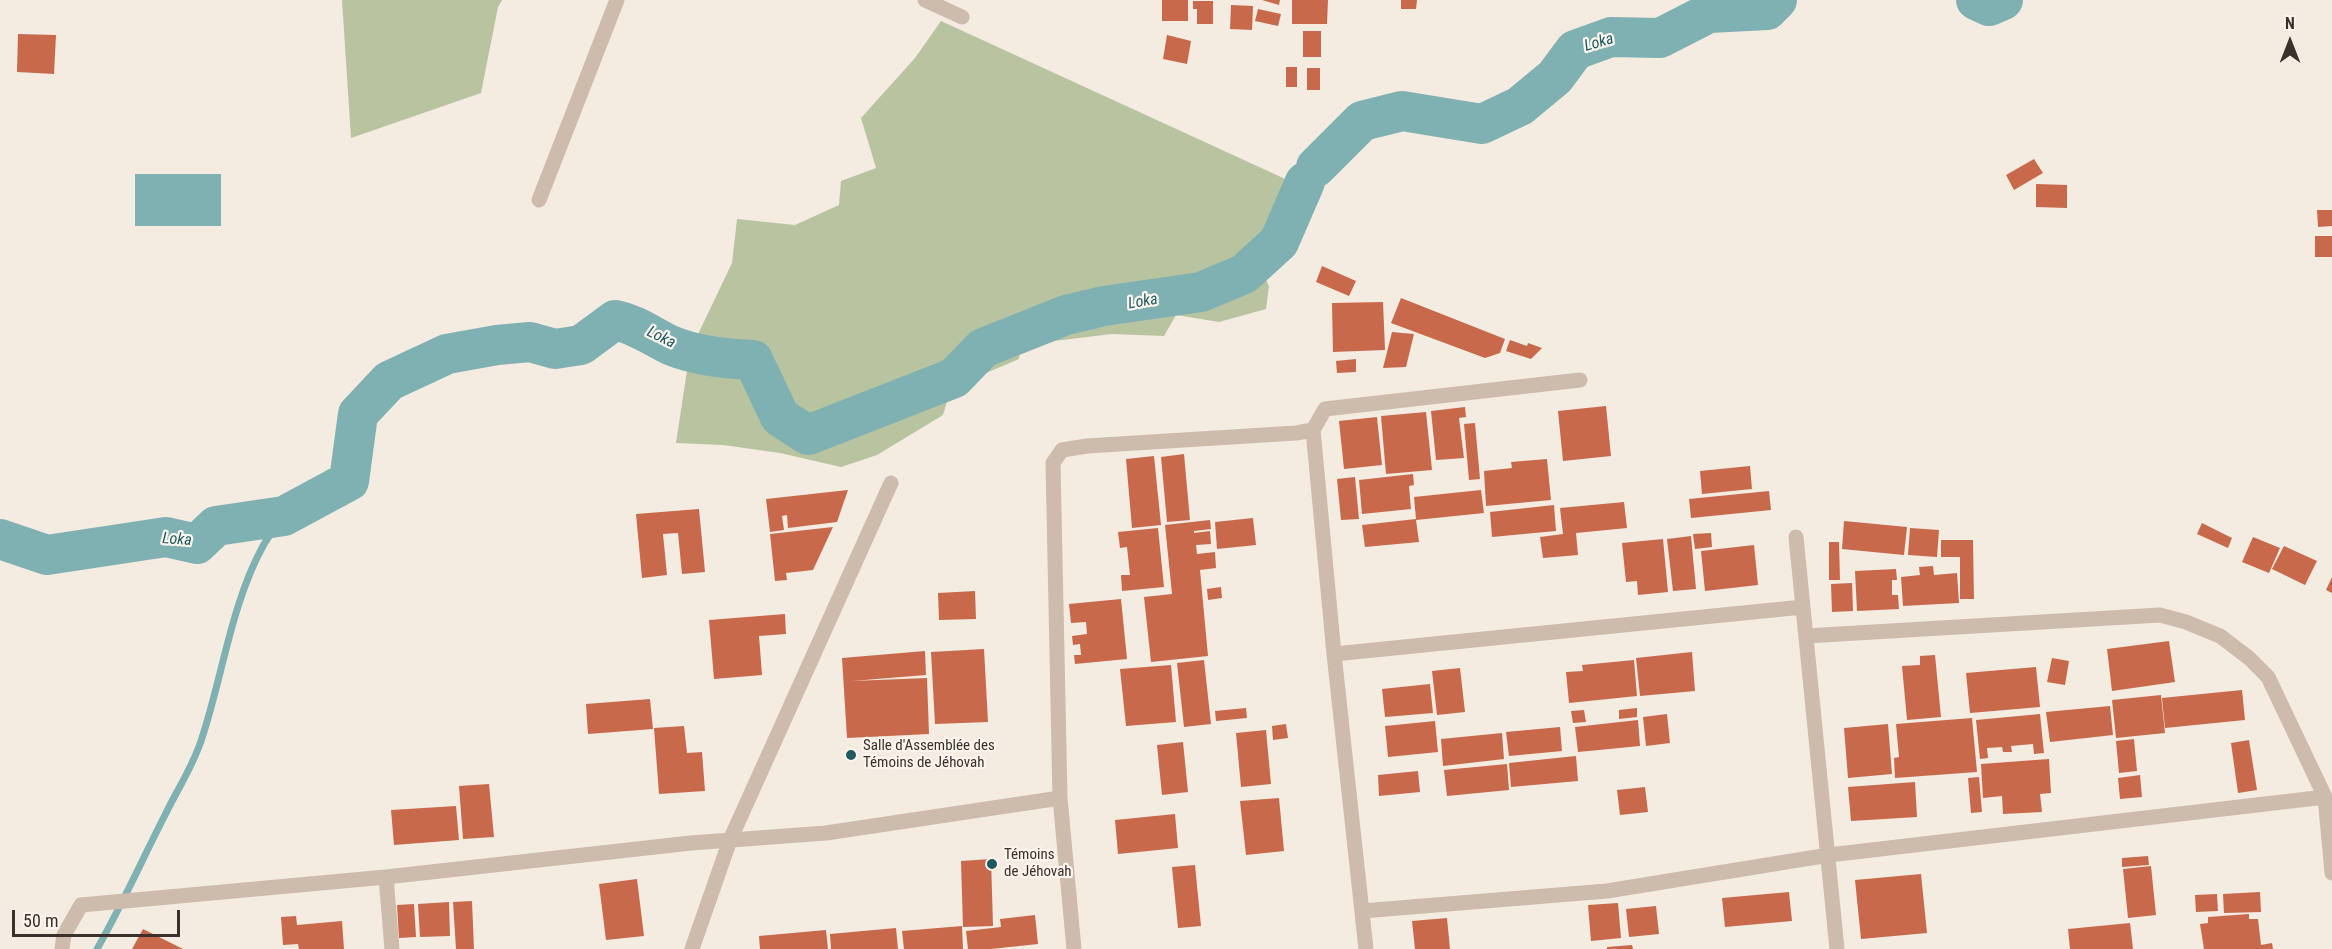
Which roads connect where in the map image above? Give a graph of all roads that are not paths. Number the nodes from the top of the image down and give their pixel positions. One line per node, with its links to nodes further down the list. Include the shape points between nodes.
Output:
1 (617, 0): 4 (street)
2 (925, 0): 3 (street)
3 (962, 17)
4 (539, 200)
5 (1580, 380): 6 (street, via 1324,409)
6 (1313, 430): 11 (street); 13 (street, via 1087,446 1062,450 1053,463)
7 (891, 483): 14 (street)
8 (1796, 537): 9 (street)
9 (1803, 607): 10 (street); 11 (street)
10 (1806, 636): 12 (street, via 2160,615 2186,622 2220,636 2268,677); 15 (street)
11 (1334, 654): 18 (street)
12 (2325, 797): 15 (street); 16 (street)
13 (1060, 798): 14 (street, via 826,833); 22 (street)
14 (729, 840): 17 (street); 21 (street)
15 (1829, 855): 18 (street, via 1607,891); 24 (street)
16 (2332, 873)
17 (386, 877): 19 (street, via 81,905 64,935); 20 (street)
18 (1362, 911): 23 (street)
19 (62, 949)
20 (392, 949)
21 (692, 949)
22 (1074, 949)
23 (1366, 949)
24 (1837, 949)

